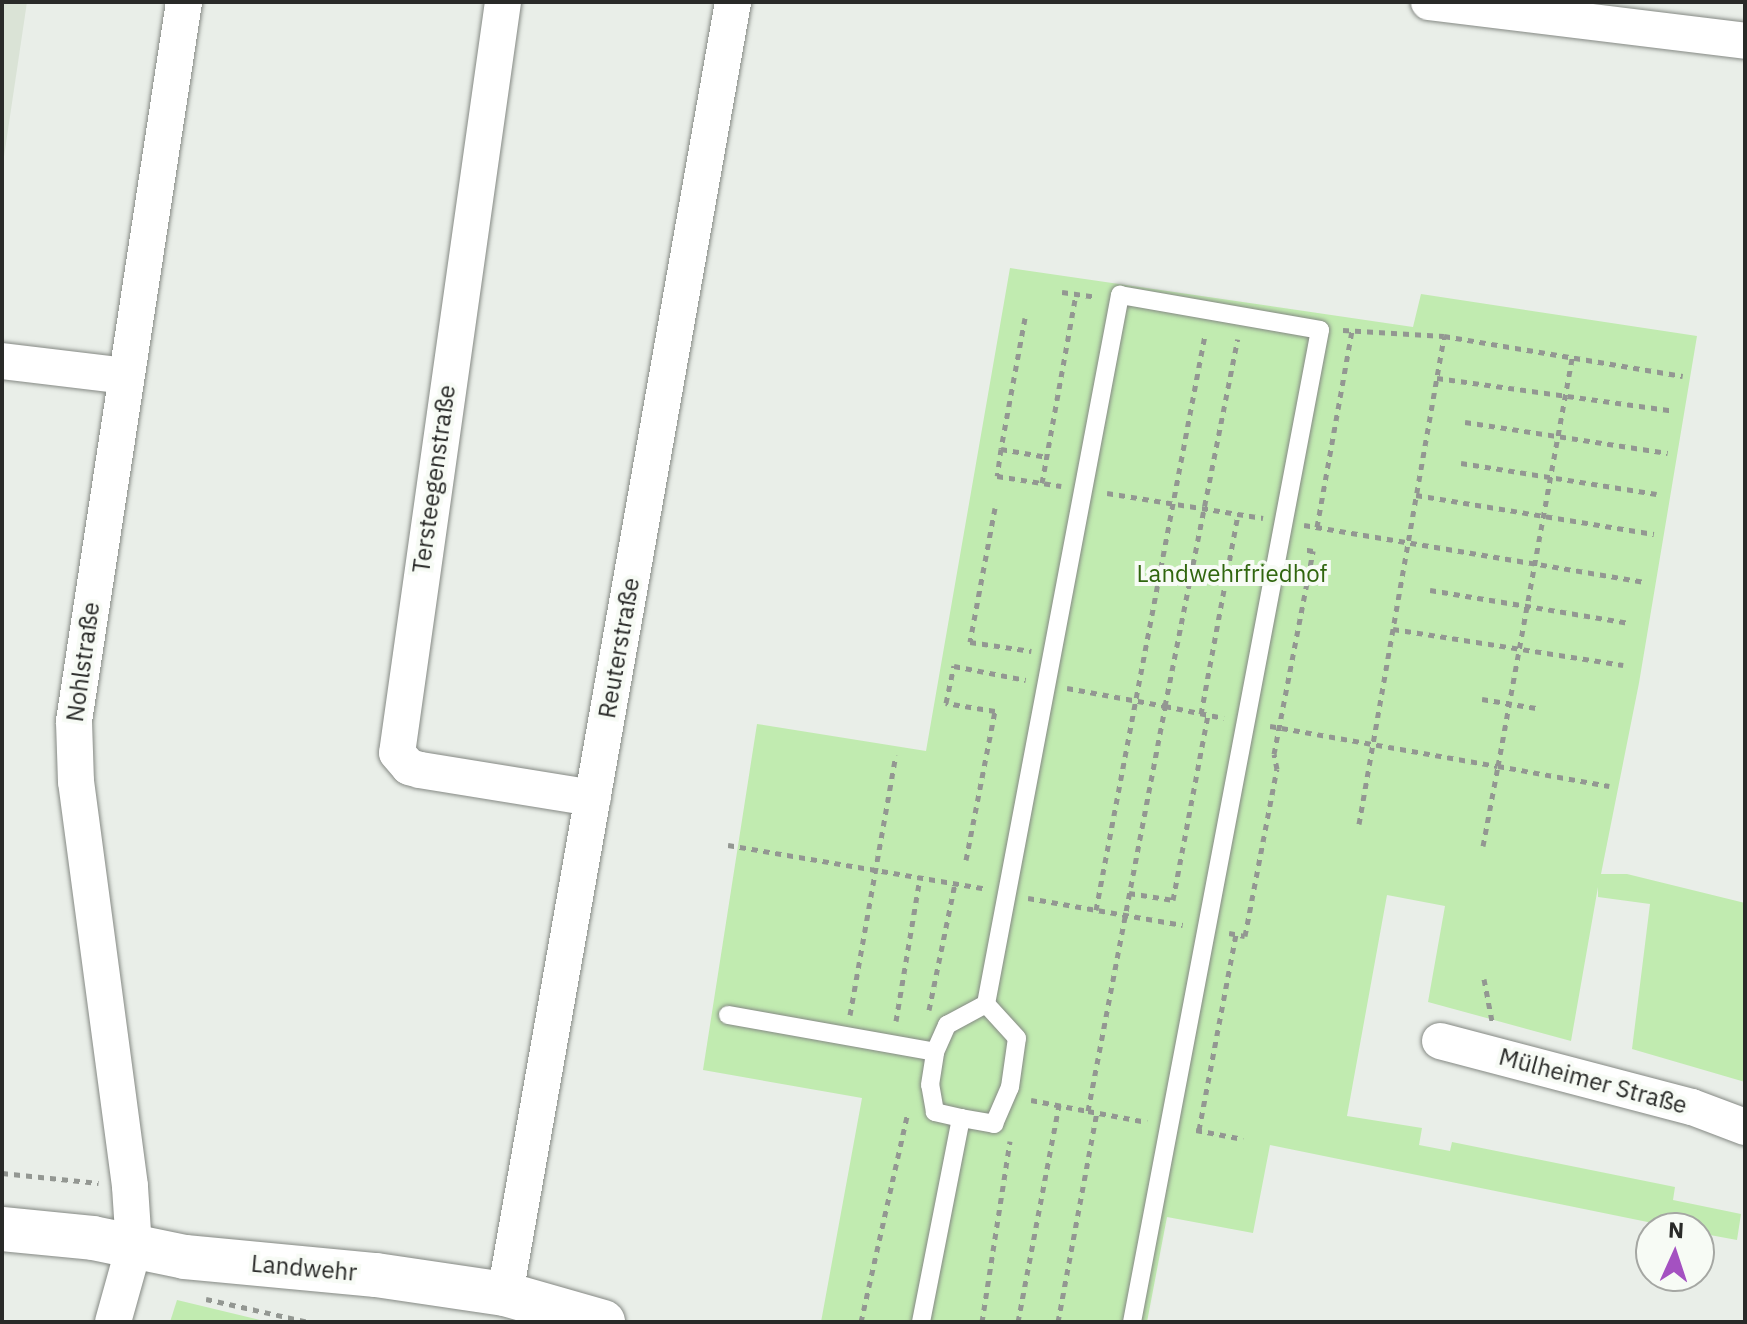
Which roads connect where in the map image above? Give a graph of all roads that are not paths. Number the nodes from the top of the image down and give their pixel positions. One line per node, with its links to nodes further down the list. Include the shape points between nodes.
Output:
1 (184, 2): 7 (street, Nohlstraße)
2 (503, 2): 8 (street, Tersteegenstraße, via 397,753 409,767 420,770)
3 (733, 2): 8 (street, Reuterstraße)
4 (1429, 2): 5 (street)
5 (1745, 41)
6 (2, 361): 7 (street)
7 (126, 376): 16 (street, Nohlstraße, via 73,742)
8 (593, 798): 17 (street, Reuterstraße)
9 (986, 1004): 12 (lane, via 947,1025); 13 (lane, via 1017,1038 1010,1087 994,1124); 21 (lane, via 1120,295 1320,330)
10 (728, 1015): 12 (lane)
11 (1440, 1041): 14 (street, Mülheimer Straße, via 1692,1107)
12 (928, 1051): 13 (lane, via 935,1112)
13 (961, 1118): 20 (lane)
14 (1745, 1127)
15 (2, 1229): 16 (street, Landwehr)
16 (134, 1247): 17 (street, Landwehr); 18 (street, Nohlstraße)
17 (505, 1294): 19 (street, Landwehr)
18 (113, 1322)
19 (603, 1322)
20 (921, 1322)
21 (1132, 1322)

